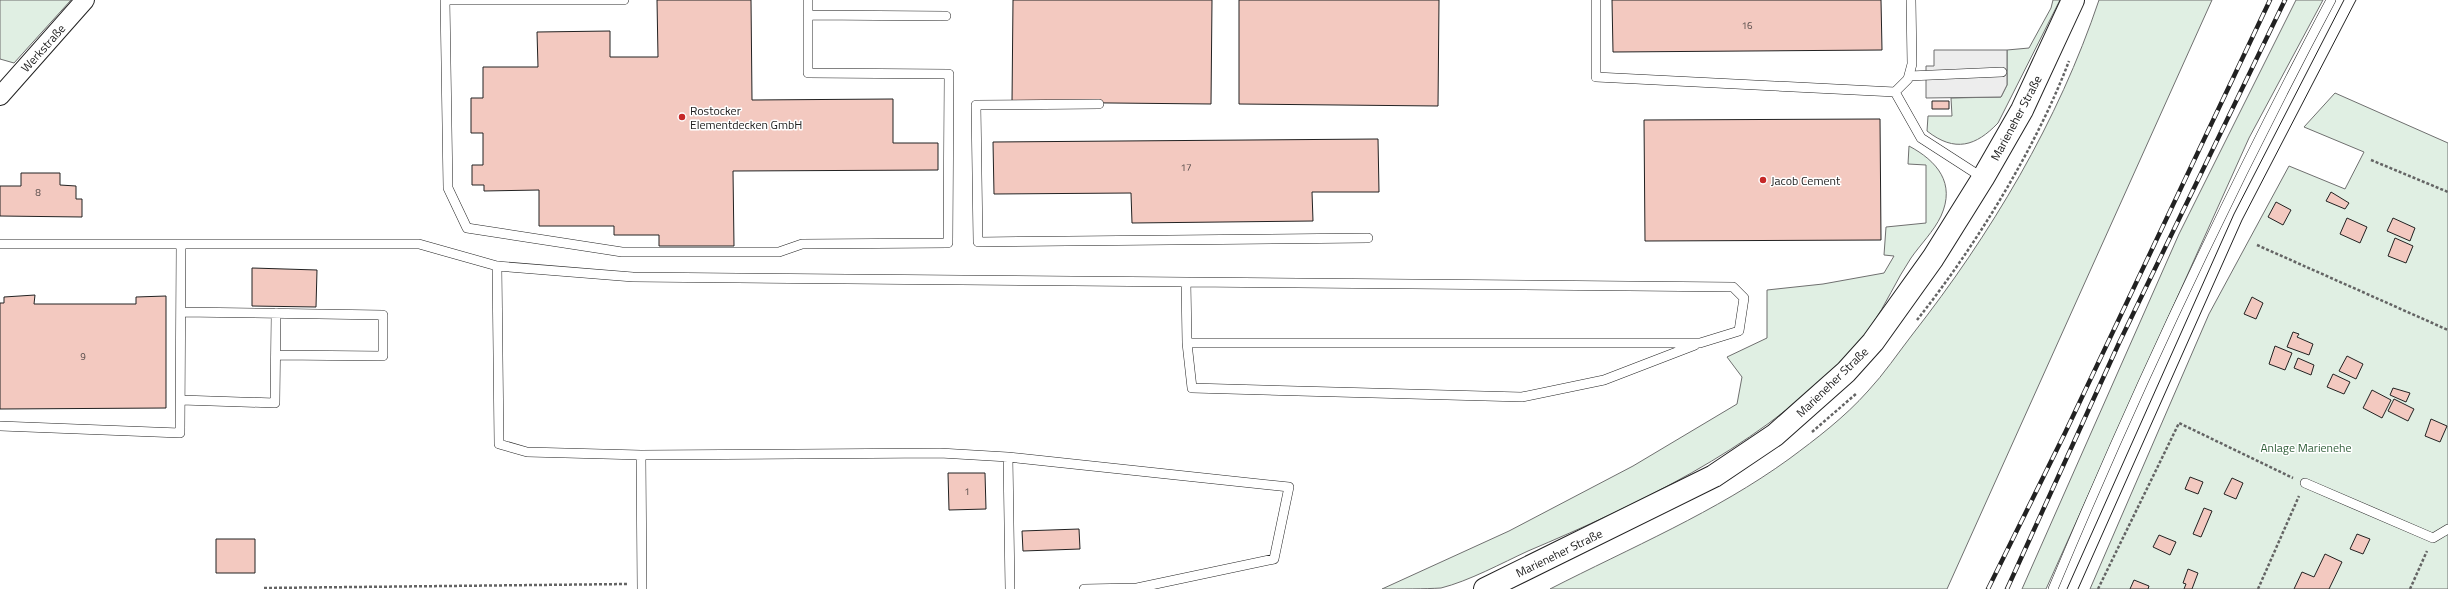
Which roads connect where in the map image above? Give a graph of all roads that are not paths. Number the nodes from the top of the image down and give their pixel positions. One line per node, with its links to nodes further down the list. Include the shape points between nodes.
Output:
1 (85, 0): 13 (street, Werkstraße)
2 (445, 0): 3 (lane); 9 (lane, via 448,188 467,228 622,252 779,252 802,244 948,243 950,74 808,73)
3 (624, 0)
4 (808, 0): 9 (lane)
5 (1596, 0): 14 (lane, via 1596,77)
6 (1911, 0): 12 (lane, via 1912,64)
7 (2073, 0): 16 (street, Marieneher Straße, via 2022,110)
8 (2331, 0): 37 (lane, via 2259,136 2180,300)
9 (808, 15): 10 (lane)
10 (946, 16)
11 (2002, 72): 12 (lane)
12 (1909, 76): 14 (lane)
13 (2, 91)
14 (1895, 92): 16 (lane, via 1921,138)
15 (1099, 104): 17 (lane, via 976,105 978,242)
16 (1983, 178): 36 (street, Marieneher Straße, via 1933,258 1873,342 1846,372 1781,430 1714,476)
17 (1368, 238)
18 (0, 244): 19 (lane)
19 (181, 244): 20 (lane, via 419,244); 22 (lane)
20 (497, 266): 21 (lane, via 633,278); 29 (lane, via 498,444 527,452)
21 (1186, 282): 24 (lane); 25 (lane, via 1733,287 1744,298 1739,330)
22 (181, 312): 23 (lane); 27 (lane)
23 (276, 313): 26 (lane); 26 (lane, via 383,315 383,356)
24 (1187, 342): 25 (lane); 25 (lane, via 1192,388 1522,397 1604,380)
25 (1700, 343)
26 (276, 355): 27 (lane, via 275,403)
27 (182, 400): 28 (lane, via 180,433)
28 (0, 426)
29 (641, 455): 30 (lane, via 940,453); 33 (lane)
30 (1008, 457): 34 (lane); 35 (lane, via 1289,487 1274,559 1137,588)
31 (2305, 483): 32 (lane, via 2433,538)
32 (2448, 529)
33 (642, 586)
34 (1010, 589)
35 (1084, 589)
36 (1485, 589)
37 (2053, 589)

